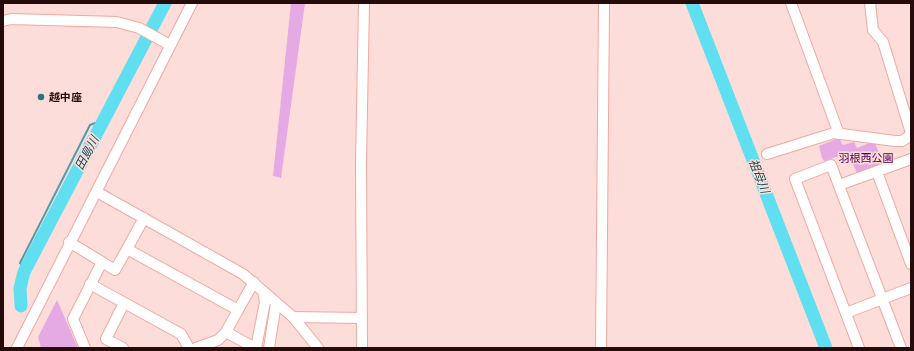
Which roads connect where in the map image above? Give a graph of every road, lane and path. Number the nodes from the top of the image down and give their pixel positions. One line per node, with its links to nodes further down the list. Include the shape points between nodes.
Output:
1 (192, 3): 8 (street)
2 (364, 3): 31 (street)
3 (604, 3): 42 (street)
4 (790, 3): 9 (street)
5 (866, 3): 6 (street)
6 (870, 3): 10 (street, via 873,30 883,42)
7 (3, 21): 8 (street, via 11,19 117,22 129,24)
8 (170, 45): 15 (street)
9 (838, 134): 10 (street, via 902,141); 11 (street, via 834,133)
10 (911, 134)
11 (767, 154)
12 (911, 159): 13 (street)
13 (877, 172): 14 (street); 20 (street)
14 (840, 186): 25 (street); 29 (street, via 831,165 795,179)
15 (97, 192): 16 (street); 17 (street)
16 (144, 218): 18 (street); 21 (street)
17 (69, 242): 19 (street); 34 (street)
18 (127, 249): 19 (street, via 115,270); 28 (street)
19 (102, 262): 22 (street)
20 (911, 264)
21 (254, 282): 24 (street); 28 (street)
22 (90, 284): 26 (street); 35 (street, via 73,319)
23 (911, 288): 25 (street)
24 (263, 291): 27 (street); 38 (street, via 265,302)
25 (882, 299): 29 (street); 44 (street)
26 (124, 303): 36 (street, via 106,339); 37 (street, via 181,334)
27 (276, 303): 30 (street); 39 (street)
28 (238, 310): 32 (street)
29 (846, 313): 43 (street)
30 (293, 318): 31 (street); 40 (street)
31 (362, 318): 41 (street)
32 (226, 332): 33 (street, via 218,340); 38 (street)
33 (202, 347)
34 (17, 348)
35 (85, 348)
36 (123, 348)
37 (189, 348)
38 (256, 348)
39 (269, 348)
40 (318, 348)
41 (362, 348)
42 (601, 348)
43 (859, 348)
44 (901, 348)

